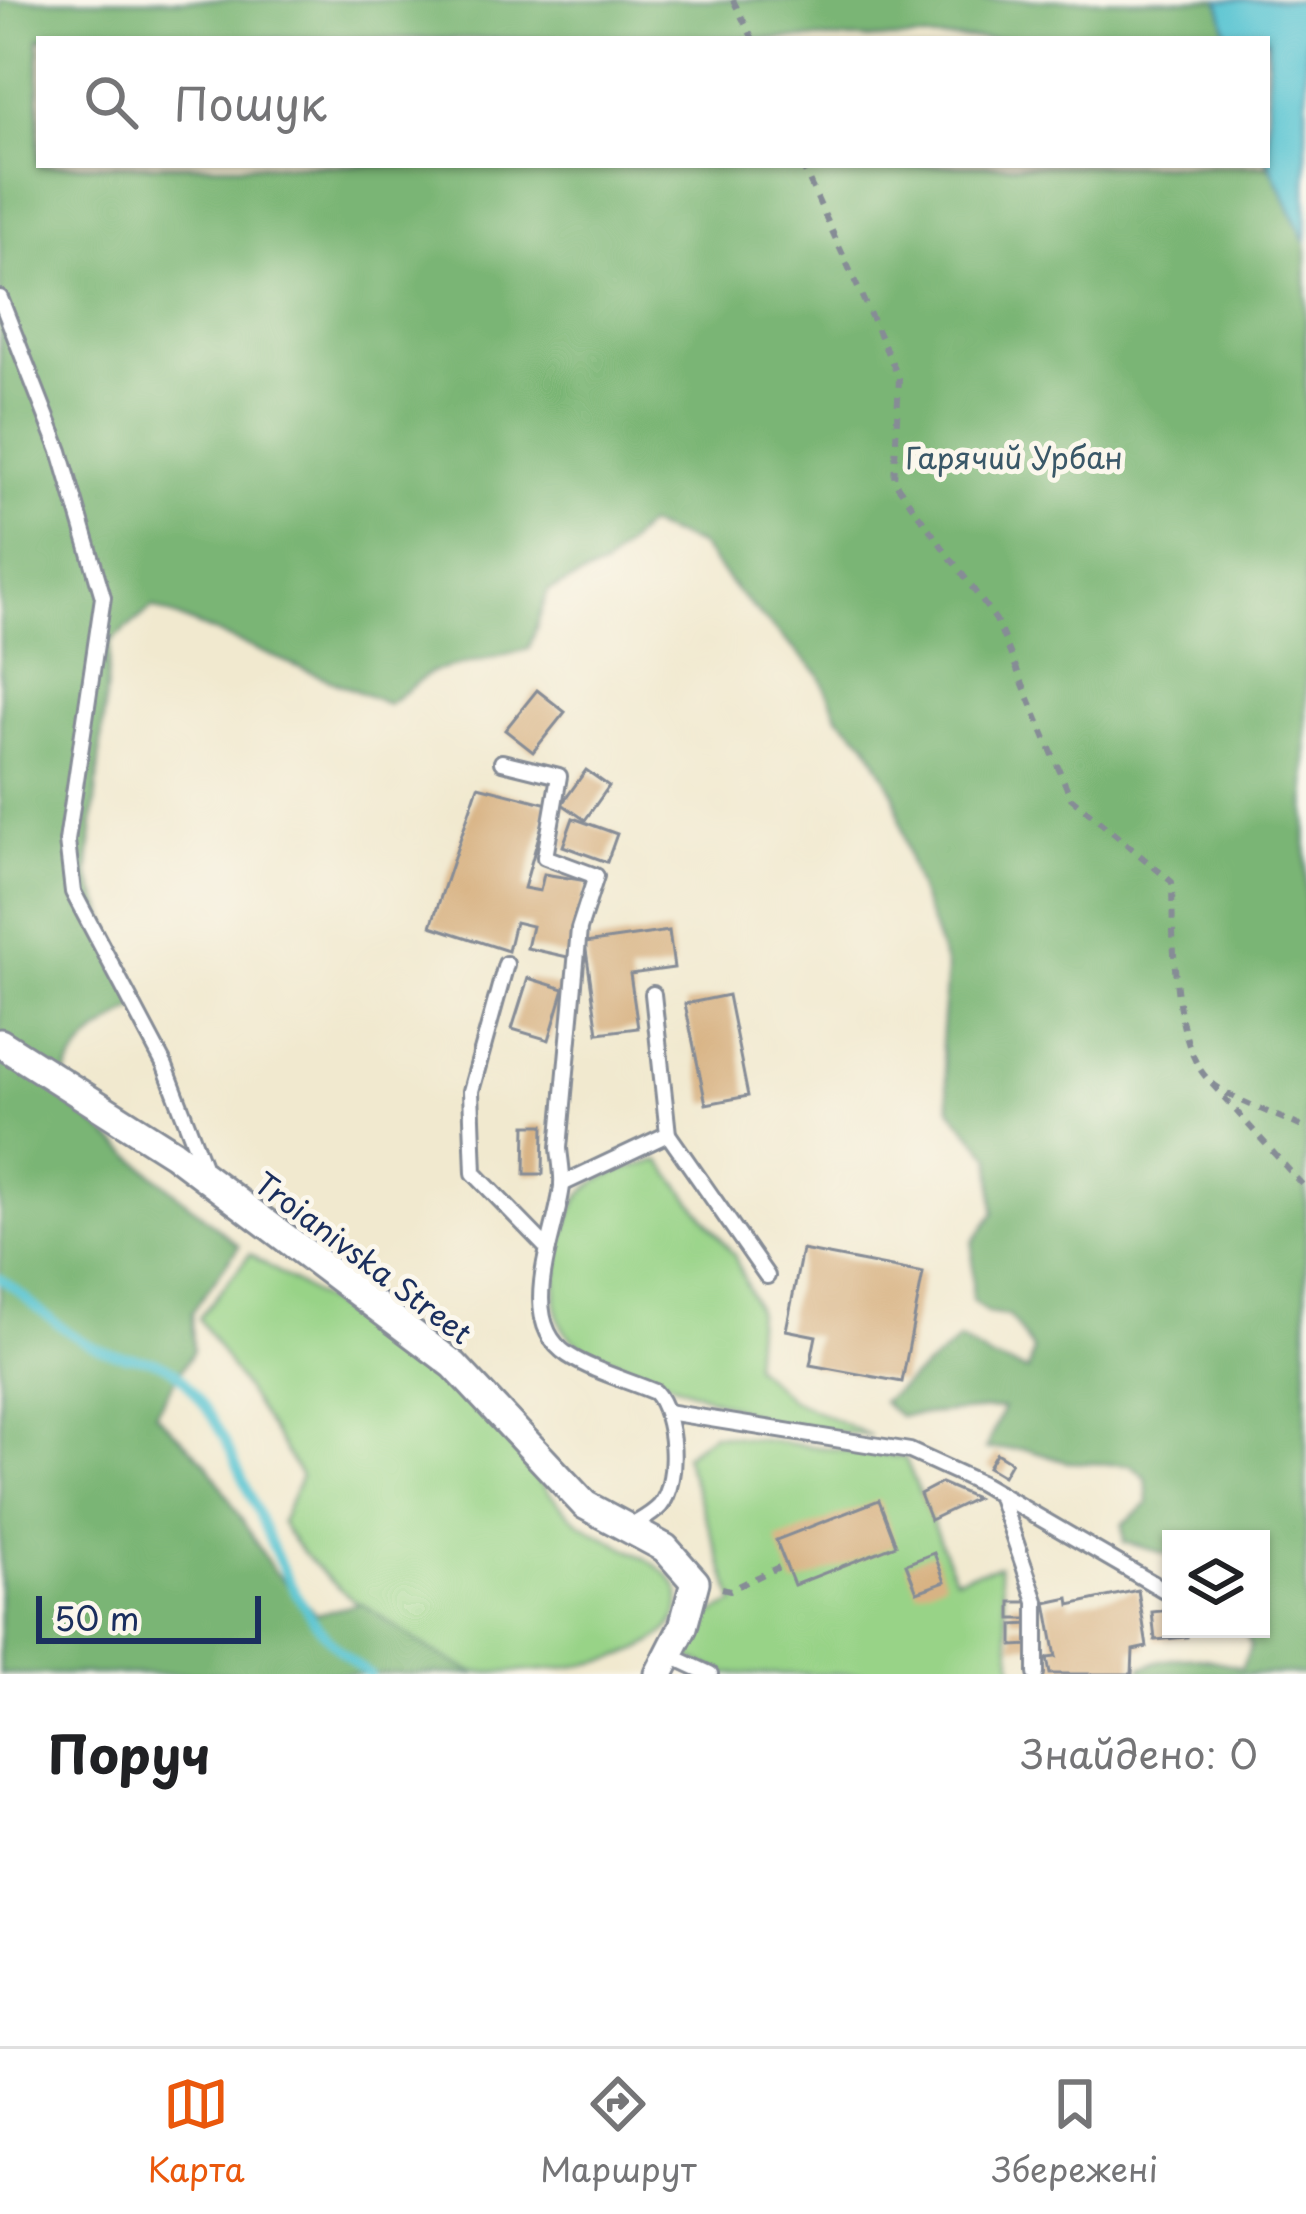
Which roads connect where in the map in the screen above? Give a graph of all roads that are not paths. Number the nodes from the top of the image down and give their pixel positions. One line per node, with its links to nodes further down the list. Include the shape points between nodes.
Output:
1 (0, 298): 7 (lane, via 60,451 103,597 67,841 74,892 164,1066)
2 (502, 762): 8 (lane, via 559,776 545,857 596,876 579,929)
3 (506, 964): 9 (lane, via 471,1091 474,1173)
4 (653, 994): 6 (lane)
5 (0, 1043): 7 (street, Troianivska Street)
6 (668, 1134): 8 (lane); 10 (lane)
7 (209, 1181): 13 (street, Troianivska Street, via 454,1365 585,1505)
8 (562, 1184): 9 (lane)
9 (548, 1249): 11 (lane, via 542,1272 550,1337 568,1354 655,1392)
10 (767, 1276)
11 (667, 1412): 12 (lane, via 910,1450); 13 (lane, via 667,1494)
12 (999, 1494): 14 (lane); 17 (lane, via 1036,1601)
13 (627, 1529): 15 (street, Troianivska Street, via 665,1549 695,1582)
14 (1162, 1589)
15 (663, 1664): 16 (lane)
16 (710, 1674)
17 (1036, 1674)

